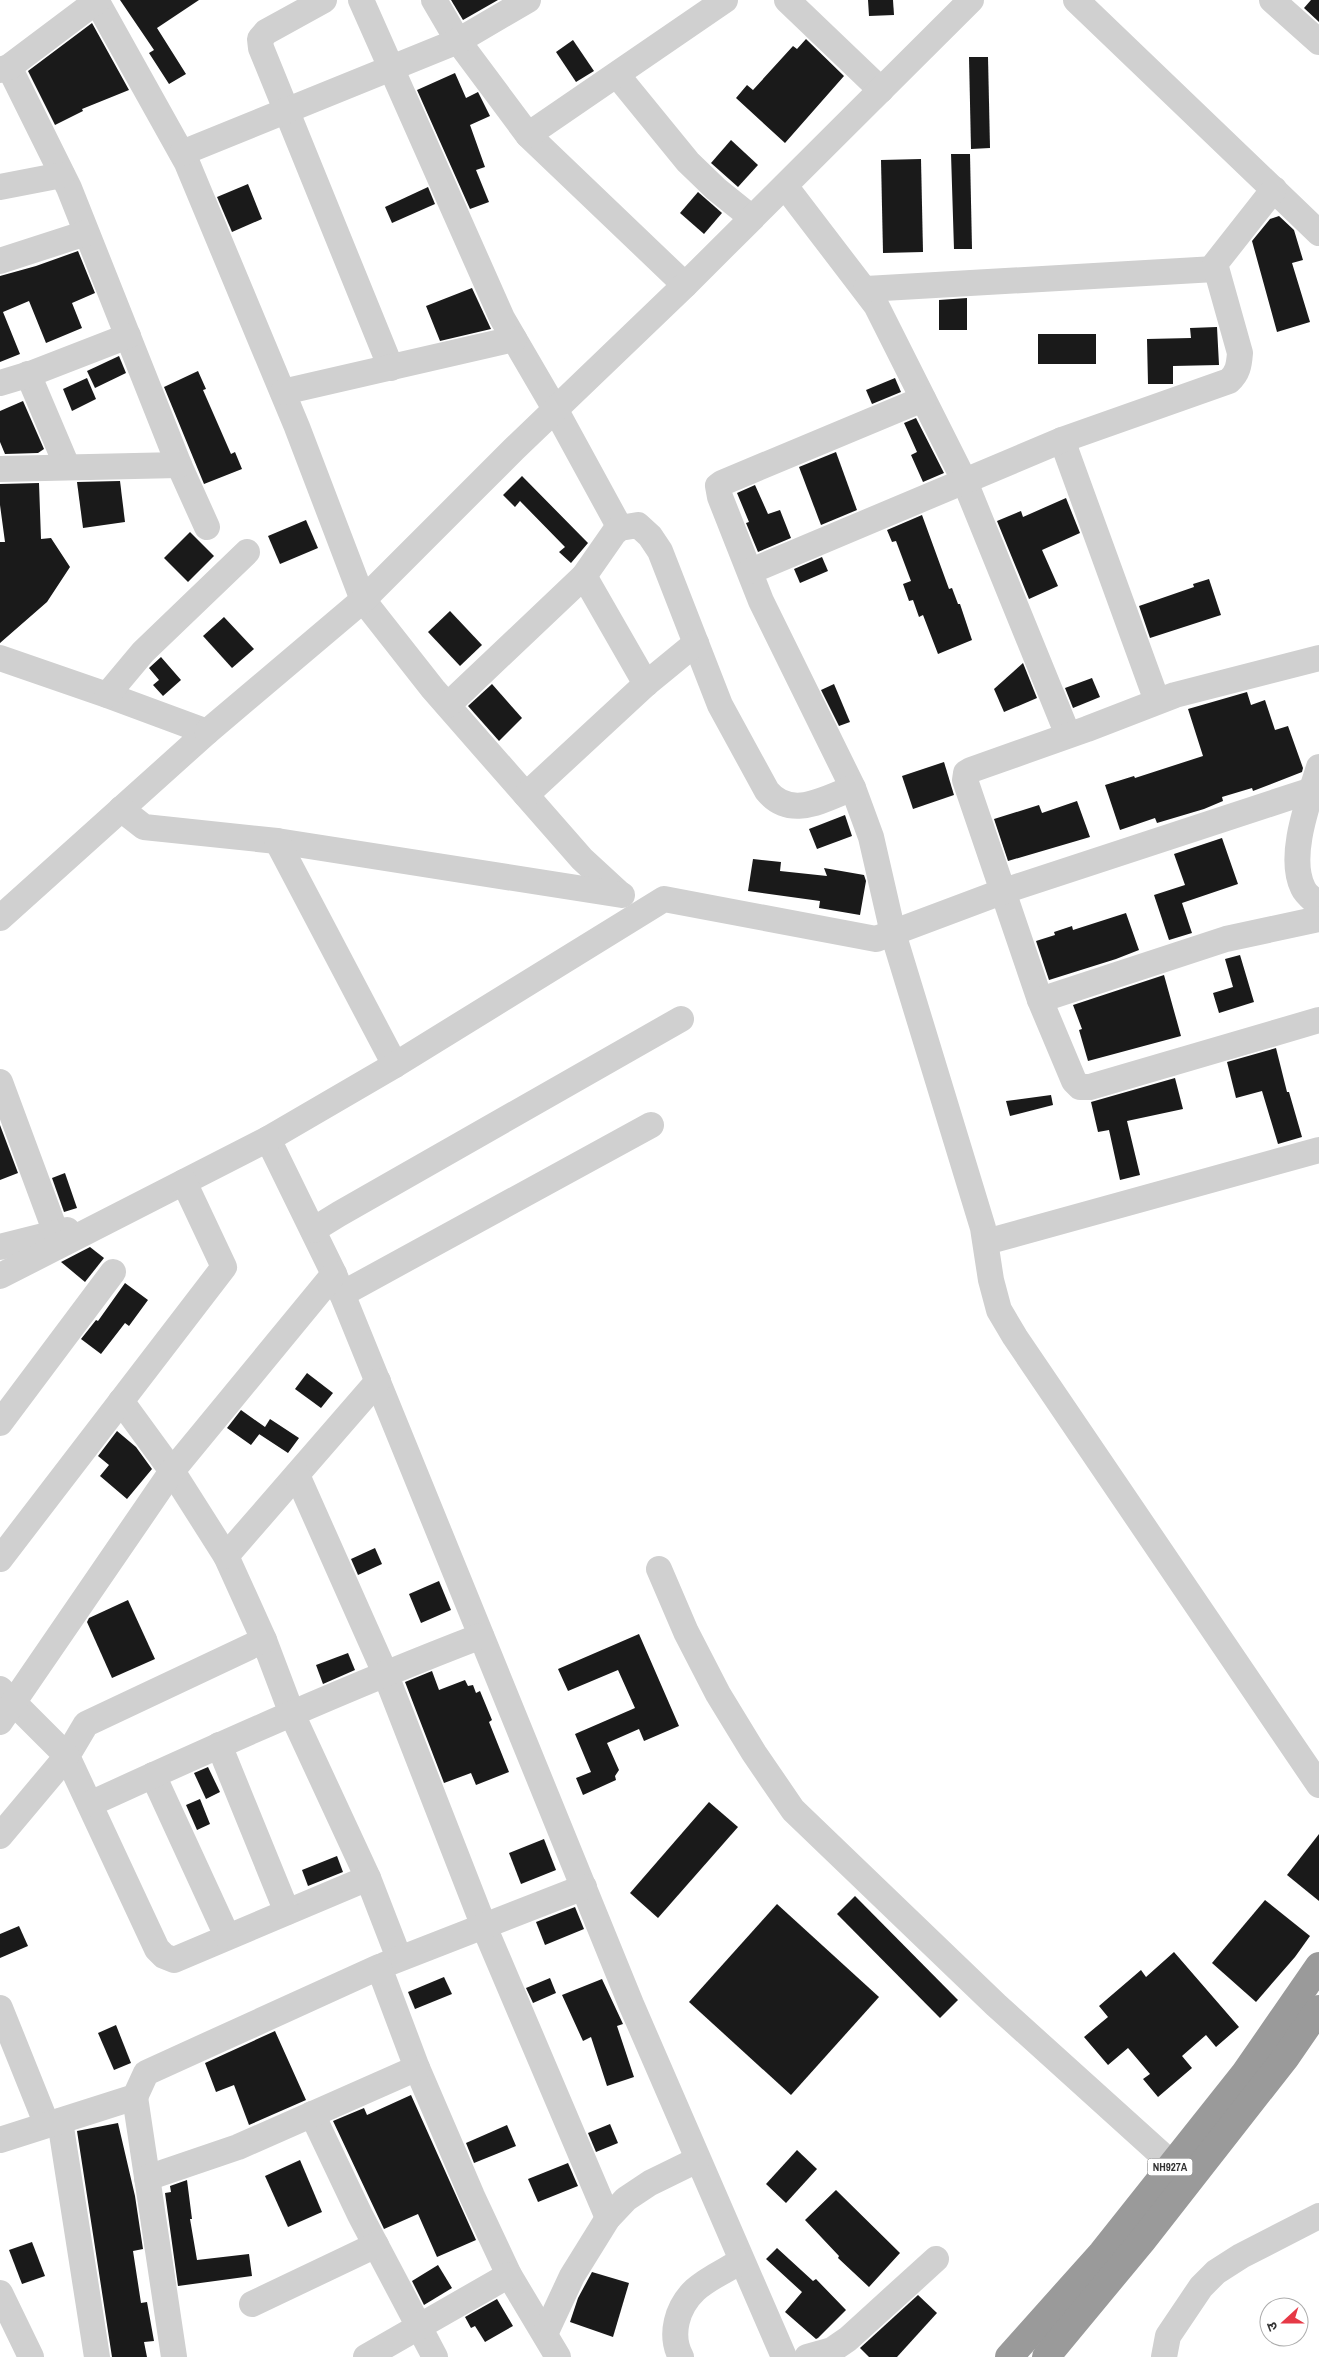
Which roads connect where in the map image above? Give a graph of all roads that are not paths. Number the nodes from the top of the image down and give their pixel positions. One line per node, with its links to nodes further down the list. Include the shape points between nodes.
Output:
1 (97, 0): 13 (street); 19 (street)
2 (324, 0): 17 (street, via 266,32 260,39)
3 (361, 0): 14 (street)
4 (434, 0): 11 (street)
5 (528, 0): 11 (street)
6 (725, 0): 15 (street)
7 (787, 0): 16 (street)
8 (971, 0): 16 (street)
9 (1076, 0): 23 (street)
10 (1272, 0): 12 (street)
11 (458, 41): 14 (street); 18 (street)
12 (1319, 42)
13 (4, 68): 20 (street)
14 (391, 69): 17 (street); 32 (street)
15 (617, 75): 18 (street); 24 (street, via 688,162)
16 (881, 90): 21 (street)
17 (287, 111): 19 (street); 33 (street)
18 (528, 135): 29 (street)
19 (182, 153): 36 (street)
20 (62, 175): 22 (street); 26 (street)
21 (785, 186): 24 (street); 30 (street)
22 (0, 187)
23 (1274, 189): 25 (street); 28 (street, via 1217,260)
24 (752, 218): 29 (street)
25 (1319, 231)
26 (86, 233): 27 (street); 31 (street)
27 (0, 261)
28 (1215, 269): 30 (street); 39 (street, via 1240,353 1235,376 1229,381)
29 (685, 285): 38 (street)
30 (866, 289): 37 (street)
31 (128, 336): 34 (street); 40 (street)
32 (514, 339): 33 (street); 38 (street)
33 (391, 368): 36 (street)
34 (28, 374): 35 (street); 41 (street)
35 (0, 383)
36 (283, 392): 49 (street)
37 (923, 399): 43 (street); 47 (street, via 722,482 718,486 720,497)
38 (555, 409): 45 (street); 49 (street)
39 (1062, 440): 43 (street); 55 (street)
40 (179, 464): 41 (street); 44 (street)
41 (67, 466): 42 (street)
42 (0, 468)
43 (965, 482): 47 (street); 58 (street)
44 (207, 527)
45 (620, 528): 48 (street); 50 (street, via 638,525 660,551)
46 (247, 552): 54 (street, via 143,652)
47 (751, 571): 60 (street, via 761,602)
48 (584, 576): 53 (street); 56 (street)
49 (363, 600): 56 (street); 57 (street)
50 (696, 643): 53 (street); 60 (street, via 720,705 773,799 803,807)
51 (0, 658): 54 (street)
52 (1319, 658): 55 (street)
53 (646, 684): 61 (street)
54 (107, 694): 57 (street)
55 (1157, 701): 58 (street)
56 (448, 705): 61 (street)
57 (207, 732): 62 (street)
58 (1068, 735): 64 (street, via 966,773 967,788)
59 (1315, 779): 64 (street); 67 (street, via 1296,856 1304,890)
60 (852, 788): 70 (street, via 871,837)
61 (526, 795): 65 (street, via 582,859)
62 (122, 809): 63 (street, via 144,827); 68 (street)
63 (277, 841): 65 (street); 74 (street)
64 (1004, 891): 70 (street); 71 (street)
65 (620, 894): 66 (street)
66 (664, 899): 70 (street, via 876,939); 74 (street)
67 (1319, 904)
68 (0, 918)
69 (1319, 919): 71 (street, via 1226,939)
70 (893, 934): 83 (street)
71 (1040, 1000): 73 (street, via 1074,1081 1084,1088)
72 (681, 1019): 81 (street)
73 (1319, 1020)
74 (395, 1065): 77 (street)
75 (0, 1082): 82 (street)
76 (651, 1125): 87 (street)
77 (268, 1139): 79 (street); 81 (street)
78 (1319, 1150): 83 (street)
79 (184, 1182): 80 (street); 89 (street, via 224,1267)
80 (115, 1217): 82 (street); 86 (street)
81 (314, 1230): 87 (street)
82 (56, 1232): 84 (street)
83 (986, 1242): 104 (street, via 999,1310 1015,1337)
84 (0, 1247)
85 (113, 1272): 90 (street)
86 (0, 1276)
87 (338, 1284): 88 (street); 91 (street)
88 (378, 1382): 92 (street); 96 (street)
89 (121, 1401): 91 (street); 94 (street)
90 (0, 1422)
91 (172, 1471): 93 (street); 99 (street)
92 (297, 1475): 93 (street); 98 (street)
93 (226, 1556): 97 (street)
94 (0, 1559)
95 (659, 1569): 122 (street, via 718,1694 793,1810 996,2006)
96 (481, 1636): 98 (street); 108 (street)
97 (264, 1640): 100 (street); 102 (street, via 86,1724)
98 (385, 1673): 100 (street); 110 (street)
99 (5, 1705): 102 (street)
100 (292, 1714): 101 (street); 107 (street)
101 (219, 1745): 103 (street); 109 (street)
102 (67, 1756): 105 (street); 106 (street)
103 (153, 1775): 105 (street); 111 (street)
104 (1319, 1785)
105 (90, 1804): 111 (street, via 164,1956 174,1960)
106 (0, 1836)
107 (368, 1878): 109 (street); 112 (street)
108 (584, 1887): 110 (street); 121 (street)
109 (287, 1912): 111 (street)
110 (483, 1924): 112 (street); 125 (street)
111 (227, 1936)
112 (389, 1962): 116 (street); 117 (street, via 146,2073)
113 (1319, 1966): 122 (highway, NH927A, via 1245,2073)
114 (0, 2008): 119 (street)
115 (1319, 2009): 144 (highway, NH927A, via 1286,2057 1148,2234)
116 (417, 2068): 118 (street); 129 (street)
117 (135, 2097): 119 (street); 123 (street)
118 (312, 2114): 123 (street, via 238,2146); 126 (street)
119 (54, 2123): 120 (street); 135 (street)
120 (0, 2140)
121 (697, 2160): 125 (street, via 642,2188); 128 (street)
122 (1172, 2164): 143 (highway, NH927A, via 1102,2253)
123 (147, 2178): 136 (street)
124 (1319, 2216): 145 (street, via 1216,2272 1201,2287 1168,2336)
125 (608, 2218): 133 (street, via 572,2276)
126 (376, 2244): 131 (street); 132 (street)
127 (936, 2259): 142 (street, via 848,2339 832,2350)
128 (741, 2261): 140 (street, via 696,2289 683,2305 675,2334); 141 (street)
129 (509, 2274): 132 (street); 133 (street)
130 (0, 2293): 134 (street)
131 (252, 2304)
132 (418, 2325): 137 (street); 138 (street)
133 (545, 2334): 139 (street)
134 (31, 2357)
135 (97, 2357)
136 (174, 2357)
137 (366, 2357)
138 (435, 2357)
139 (558, 2357)
140 (682, 2357)
141 (784, 2357)
142 (807, 2357)
143 (1008, 2357)
144 (1046, 2357)
145 (1164, 2357)

